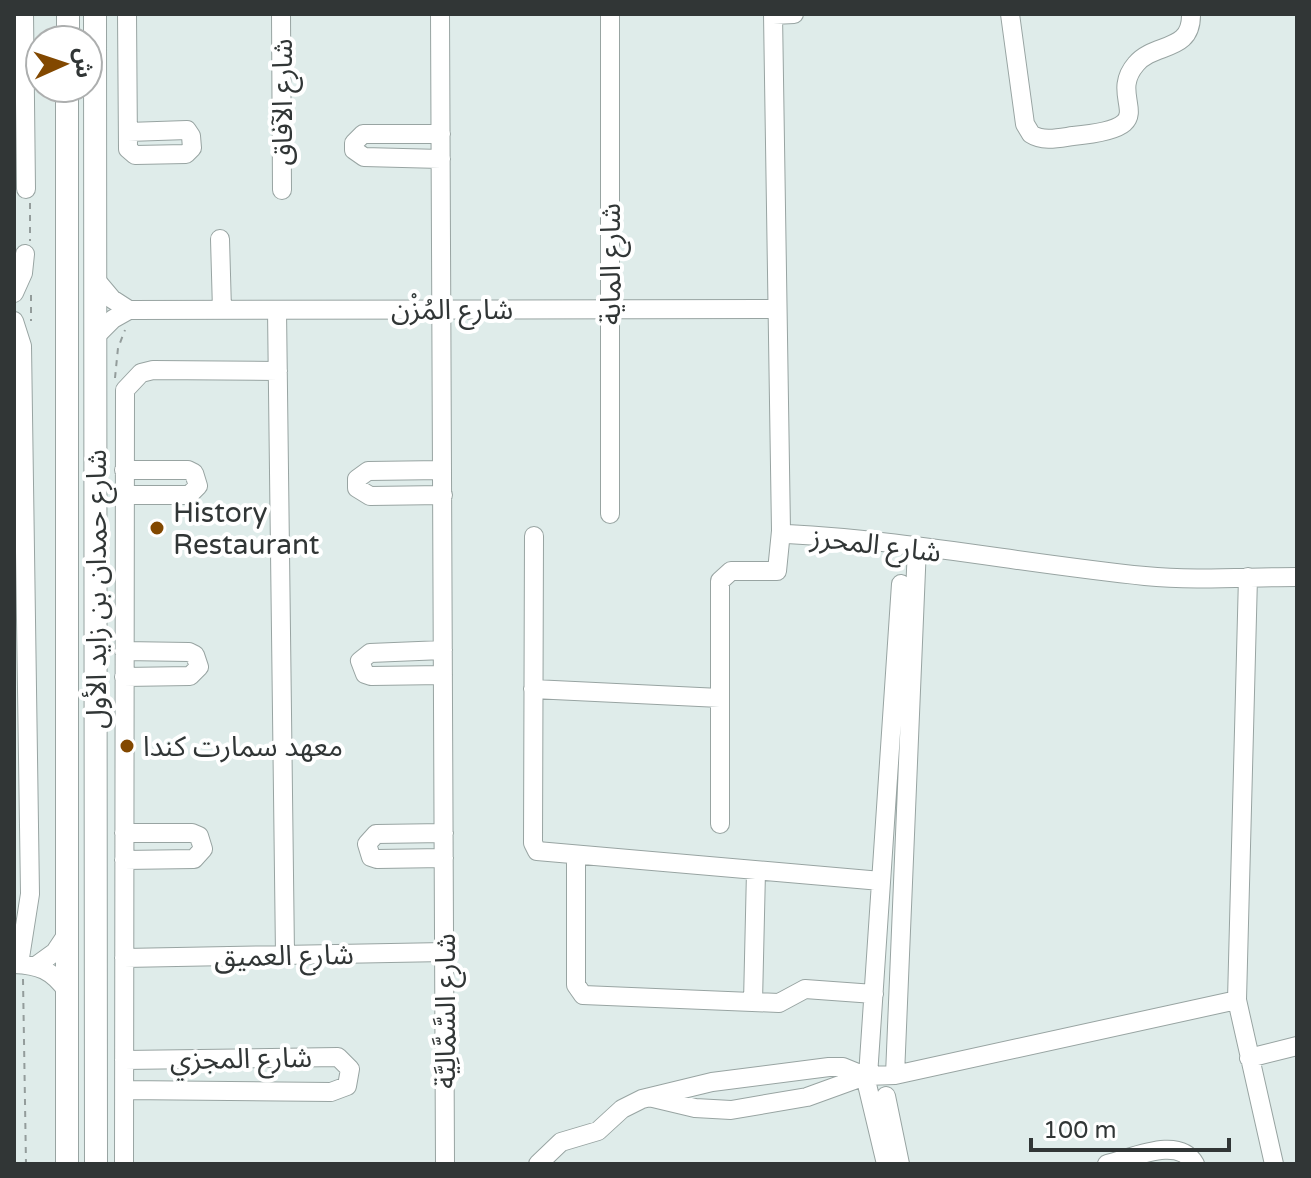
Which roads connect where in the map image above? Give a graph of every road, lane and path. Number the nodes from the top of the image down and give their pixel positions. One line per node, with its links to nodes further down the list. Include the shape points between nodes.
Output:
1 (24, 14): 12 (street)
2 (95, 14): 21 (main road, شارع حمدان بن زايد الأول)
3 (127, 14): 13 (street)
4 (281, 14): 18 (street, شارع الآفاق)
5 (440, 14): 14 (street, شارع السَّمَّالِيَّة)
6 (610, 14): 24 (street, شارع الماية)
7 (773, 14): 8 (street); 25 (street, شارع المحرز)
8 (794, 14)
9 (1010, 14): 10 (street, via 1025,124 1031,134 1044,139 1119,128 1130,113 1128,80 1133,67 1145,56 1180,42)
10 (1191, 14)
11 (67, 104): 60 (main road, شارع حمدان بن زايد الأول)
12 (19, 128): 16 (street)
13 (128, 132)
14 (441, 134): 15 (street, شارع السَّمَّالِيَّة); 15 (street, via 363,134 354,143 364,157)
15 (441, 159): 23 (street, شارع السَّمَّالِيَّة)
16 (20, 166): 17 (street)
17 (26, 189)
18 (282, 190)
19 (220, 239): 27 (street)
20 (25, 254): 22 (street)
21 (96, 280): 26 (street); 30 (main road, شارع حمدان بن زايد الأول)
22 (14, 293)
23 (442, 309): 24 (street, شارع المُزْن); 28 (street, شارع المُزْن); 33 (street, شارع السَّمَّالِيَّة)
24 (610, 309): 25 (street, شارع المُزْن); 37 (street, شارع الماية)
25 (776, 309): 38 (street, شارع المحرز)
26 (129, 310): 27 (street, شارع المُزْن); 30 (street)
27 (222, 310): 28 (street, شارع المُزْن)
28 (277, 310): 31 (street)
29 (14, 321): 34 (street, via 22,346)
30 (96, 336): 67 (main road, شارع حمدان بن زايد الأول)
31 (278, 371): 32 (street, via 141,373 125,390); 62 (street)
32 (124, 470): 35 (street); 35 (street, via 188,470 198,486 189,495)
33 (442, 470): 36 (street, شارع السَّمَّالِيَّة); 36 (street, via 368,471 357,479 357,488 370,496)
34 (19, 482): 46 (street)
35 (124, 495): 45 (street)
36 (443, 495): 44 (street, شارع السَّمَّالِيَّة)
37 (610, 514)
38 (781, 531): 40 (street, شارع المحرز); 50 (street, via 777,571 731,571 721,578)
39 (534, 536): 49 (street)
40 (917, 546): 41 (street, شارع المحرز, via 1147,576); 75 (street)
41 (1248, 577): 42 (street, شارع المحرز); 68 (street)
42 (1297, 577)
43 (901, 584): 59 (street)
44 (443, 650): 47 (street, شارع السَّمَّالِيَّة); 47 (street, via 370,653 360,661 371,676)
45 (124, 651): 48 (street); 48 (street, via 189,652 199,660 190,676)
46 (21, 665): 54 (street)
47 (443, 675): 53 (street, شارع السَّمَّالِيَّة)
48 (124, 677): 52 (street)
49 (533, 689): 50 (street); 55 (street, via 533,846 540,853)
50 (720, 698): 51 (street)
51 (720, 824)
52 (124, 833): 57 (street); 57 (street, via 192,833 199,836 203,849 194,859)
53 (444, 833): 56 (street, شارع السَّمَّالِيَّة); 56 (street, via 376,834 367,844 377,859)
54 (22, 849): 64 (street, via 28,910 20,941)
55 (576, 856): 58 (street); 69 (street, via 580,993)
56 (444, 858): 61 (street, شارع السَّمَّالِيَّة)
57 (124, 860): 63 (street)
58 (756, 871): 59 (street); 69 (street)
59 (881, 881): 66 (street)
60 (67, 934): 64 (street, via 55,952); 65 (main road, شارع حمدان بن زايد الأول)
61 (445, 952): 62 (street, شارع العميق); 83 (street, شارع السَّمَّالِيَّة)
62 (285, 955): 63 (street, شارع العميق)
63 (124, 958): 70 (street)
64 (23, 964): 65 (street, via 54,975)
65 (67, 991): 80 (main road, شارع حمدان بن زايد الأول)
66 (874, 994): 69 (street, via 805,989 779,1003); 76 (street)
67 (96, 997): 70 (street); 72 (main road, شارع حمدان بن زايد الأول)
68 (1237, 1000): 73 (street); 75 (street)
69 (753, 1002)
70 (124, 1021): 72 (street); 74 (street)
71 (1297, 1046): 73 (street)
72 (96, 1047): 81 (main road, شارع حمدان بن زايد الأول)
73 (1249, 1058): 89 (street)
74 (124, 1060): 77 (street); 77 (street, شارع المجزي, via 338,1057 351,1078 347,1086 331,1092)
75 (895, 1075): 76 (street)
76 (866, 1076): 79 (street, via 829,1067 712,1082); 79 (street, via 807,1097 731,1110); 85 (street)
77 (124, 1090): 82 (street)
78 (886, 1096): 86 (street)
79 (653, 1098): 84 (street, via 631,1103 598,1131 561,1142)
80 (67, 1164)
81 (96, 1164)
82 (124, 1164)
83 (445, 1164)
84 (538, 1164)
85 (886, 1164)
86 (900, 1164)
87 (1107, 1164): 88 (street, via 1172,1149 1185,1152)
88 (1195, 1164)
89 (1274, 1164)

